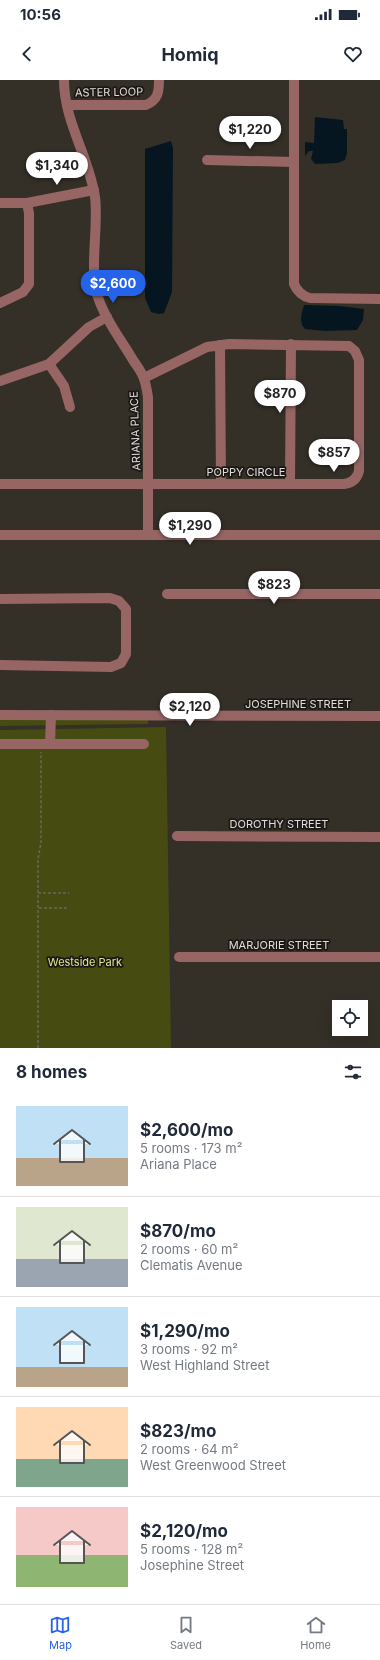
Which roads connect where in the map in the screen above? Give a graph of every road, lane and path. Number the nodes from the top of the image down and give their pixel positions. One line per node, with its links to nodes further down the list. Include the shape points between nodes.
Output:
1 (64, 80): 4 (street, ARIANA PLACE)
2 (159, 80): 4 (street, ASTER LOOP, via 157,96 146,105)
3 (294, 80): 6 (street)
4 (67, 105): 7 (street, ARIANA PLACE)
5 (207, 160): 6 (street)
6 (294, 162): 10 (street, via 296,288 304,297 310,298)
7 (94, 190): 9 (street); 12 (street, ARIANA PLACE, via 95,276 99,300)
8 (0, 202): 9 (street)
9 (27, 203): 11 (street, via 28,284 23,292)
10 (380, 298)
11 (0, 303)
12 (107, 317): 15 (street, via 89,327); 16 (street, ARIANA PLACE)
13 (291, 344): 14 (street, POPPY CIRCLE); 22 (street); 22 (street, POPPY CIRCLE, via 344,345 355,351 359,360 359,472 349,484)
14 (220, 345): 16 (street, POPPY CIRCLE, via 202,348); 21 (street)
15 (49, 364): 17 (street); 18 (street, via 64,386)
16 (144, 378): 20 (street, ARIANA PLACE, via 148,404)
17 (0, 381)
18 (70, 407)
19 (0, 484): 20 (street, POPPY CIRCLE)
20 (148, 484): 21 (street, POPPY CIRCLE); 23 (street, ARIANA PLACE)
21 (221, 484): 22 (street, POPPY CIRCLE)
22 (290, 484)
23 (148, 534): 24 (street); 25 (street)
24 (0, 535)
25 (380, 536)
26 (167, 594): 27 (street)
27 (380, 594)
28 (0, 599): 29 (street, via 110,598 119,601 126,610 126,654 121,663 111,667)
29 (0, 665)
30 (0, 715): 31 (street, JOSEPHINE STREET)
31 (51, 715): 32 (street, JOSEPHINE STREET); 34 (street)
32 (380, 716)
33 (0, 744): 34 (street)
34 (46, 744): 35 (street); 38 (path)
35 (144, 744)
36 (177, 836): 37 (street, DOROTHY STREET)
37 (380, 837)
38 (38, 893): 39 (path); 40 (path)
39 (69, 893)
40 (38, 908): 41 (path); 44 (path)
41 (69, 908)
42 (179, 957): 43 (street, MARJORIE STREET)
43 (380, 957)
44 (38, 1048)

